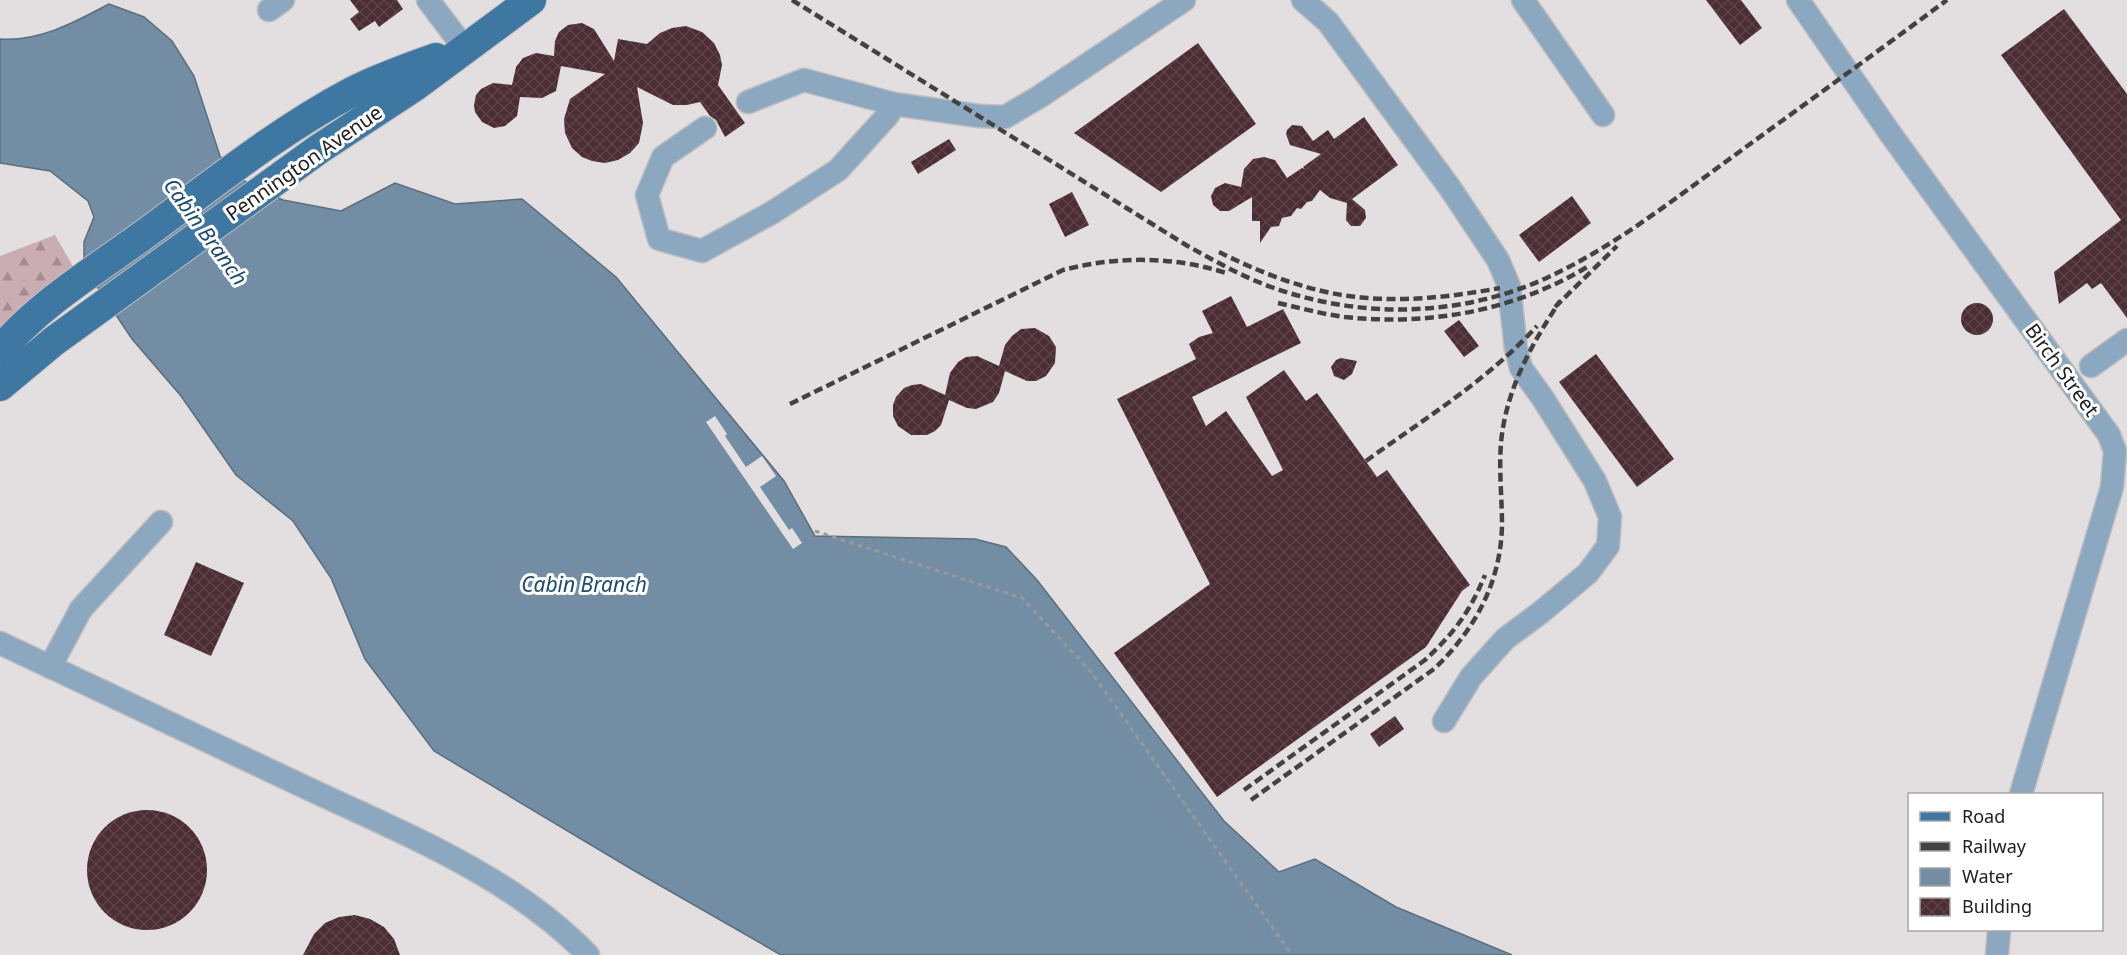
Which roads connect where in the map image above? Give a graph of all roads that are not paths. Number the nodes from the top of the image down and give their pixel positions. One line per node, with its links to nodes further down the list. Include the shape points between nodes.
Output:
1 (428, 0): 7 (street)
2 (531, 0): 7 (main road, Pennington Avenue)
3 (1184, 0): 9 (street, via 1005,117 979,117)
4 (1304, 0): 21 (street, via 1328,22 1450,188 1498,261 1509,286 1521,368 1595,481 1610,517 1608,546 1588,573 1505,639 1471,677)
5 (1523, 0): 10 (street)
6 (1798, 0): 16 (street, Birch Street)
7 (465, 49): 13 (main road, Pennington Avenue, via 404,69 352,92 256,153 75,285 35,316); 15 (main road, Pennington Avenue, via 276,180 54,341)
8 (748, 102): 9 (street, via 804,80)
9 (894, 104): 11 (street, via 838,170 702,251 659,239 647,195 663,157)
10 (1603, 115)
11 (705, 128)
12 (2127, 340): 14 (street)
13 (0, 351)
14 (2091, 366)
15 (0, 386)
16 (2109, 435): 17 (street); 22 (street, Birch Street, via 2115,451 2112,487)
17 (2127, 458)
18 (161, 522): 20 (street, via 81,609)
19 (0, 643): 20 (street)
20 (50, 667): 24 (street, via 411,837 490,879 532,907)
21 (1444, 721)
22 (2022, 793)
23 (1999, 931): 25 (street)
24 (588, 955)
25 (1997, 955)

